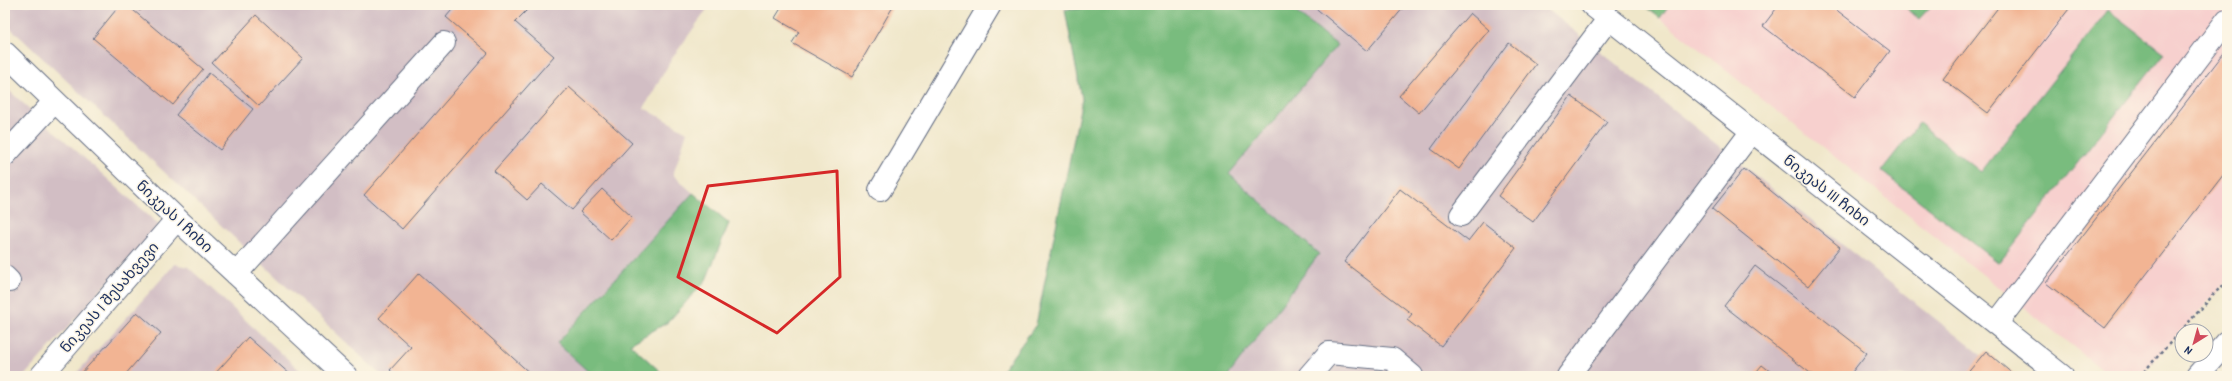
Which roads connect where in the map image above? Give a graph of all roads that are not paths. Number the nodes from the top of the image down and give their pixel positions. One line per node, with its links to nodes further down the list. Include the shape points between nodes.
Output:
1 (990, 5): 10 (street)
2 (1592, 5): 3 (street, ნიკეას III ჩიხი)
3 (1609, 18): 8 (street, ნიკეას III ჩიხი); 11 (street)
4 (2227, 20): 14 (street)
5 (444, 43): 13 (street)
6 (5, 53): 7 (street, ნიკეას I ჩიხი)
7 (56, 101): 9 (street); 12 (street, ნიკეას I ჩიხი)
8 (1752, 131): 14 (street, ნიკეას III ჩიხი); 20 (street)
9 (5, 156)
10 (880, 190)
11 (1461, 215)
12 (177, 219): 13 (street, ნიკეას I ჩიხი); 17 (street, ნიკეას I შესახვევი)
13 (236, 274): 16 (street, ნიკეას I ჩიხი)
14 (1996, 324): 21 (street, ნიკეას III ჩიხი)
15 (2227, 342): 22 (street)
16 (337, 373)
17 (41, 376)
18 (1309, 376): 19 (street, via 1330,352 1392,359)
19 (1412, 376)
20 (1568, 376)
21 (2062, 376)
22 (2197, 376)

